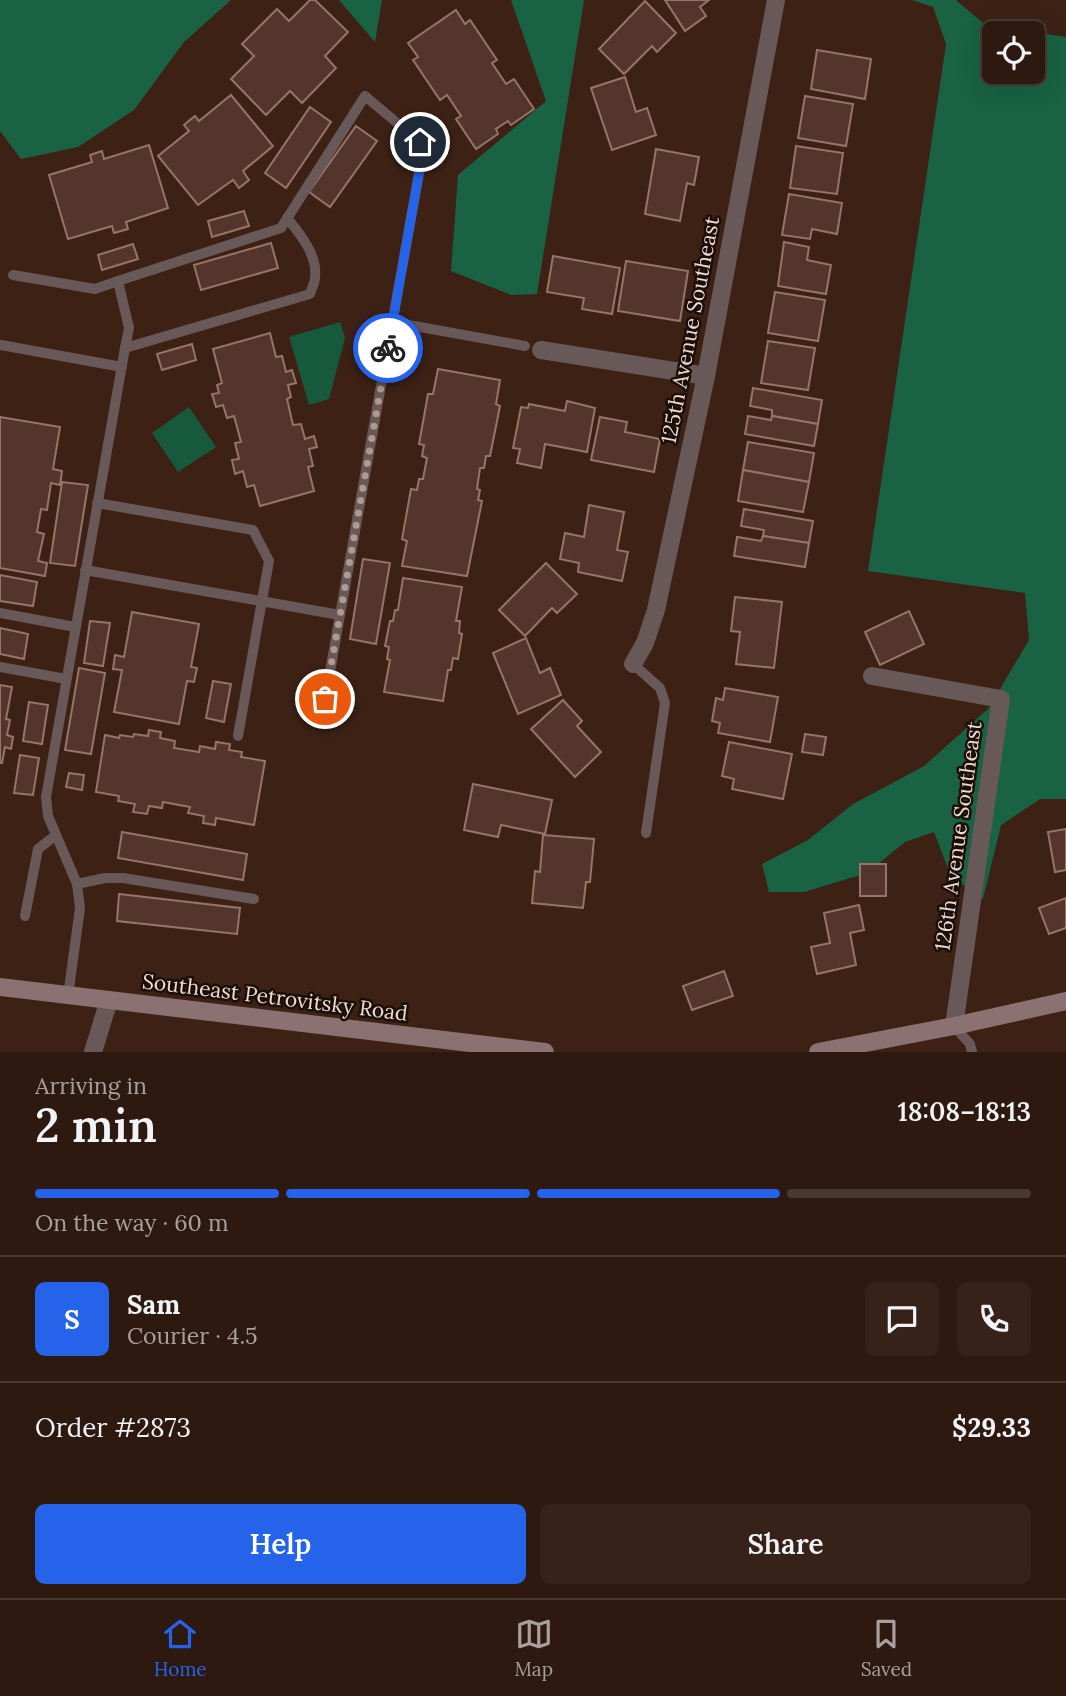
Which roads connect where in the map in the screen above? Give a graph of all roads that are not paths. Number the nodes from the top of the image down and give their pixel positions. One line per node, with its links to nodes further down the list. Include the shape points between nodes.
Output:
1 (776, 0): 10 (street, 125th Avenue Southeast)
2 (287, 218): 4 (lane, via 281,228); 5 (lane, via 365,96 420,142 423,151); 7 (lane, via 313,257 316,277 310,293)
3 (13, 275): 4 (lane, via 94,289)
4 (118, 281): 7 (lane, via 129,328)
5 (392, 322): 8 (lane); 15 (lane)
6 (1, 345): 9 (lane)
7 (125, 348): 9 (lane)
8 (533, 348): 10 (street)
9 (122, 367): 11 (lane)
10 (706, 376): 17 (street, 125th Avenue Southeast, via 656,610)
11 (97, 503): 12 (lane); 13 (lane, via 253,530 269,561)
12 (85, 570): 13 (lane); 16 (lane)
13 (262, 601): 15 (lane); 22 (lane)
14 (0, 613): 16 (lane)
15 (340, 615): 21 (lane)
16 (75, 627): 20 (lane)
17 (633, 664): 23 (lane, via 660,688 665,703)
18 (0, 667): 20 (lane)
19 (872, 676): 32 (street, 126th Avenue Southeast, via 1001,699)
20 (66, 679): 24 (lane, via 46,797)
21 (325, 699)
22 (238, 736)
23 (646, 833)
24 (56, 835): 25 (lane); 27 (lane, via 38,849)
25 (77, 884): 26 (lane, via 123,878); 29 (lane, via 80,908)
26 (254, 899)
27 (25, 916)
28 (0, 987): 29 (main road, Southeast Petrovitsky Road)
29 (68, 996): 30 (main road, Southeast Petrovitsky Road)
30 (109, 1000): 33 (street); 34 (main road, Southeast Petrovitsky Road)
31 (1066, 1001): 32 (main road)
32 (954, 1026): 35 (main road); 36 (lane)
33 (93, 1052)
34 (545, 1052)
35 (818, 1052)
36 (972, 1052)

